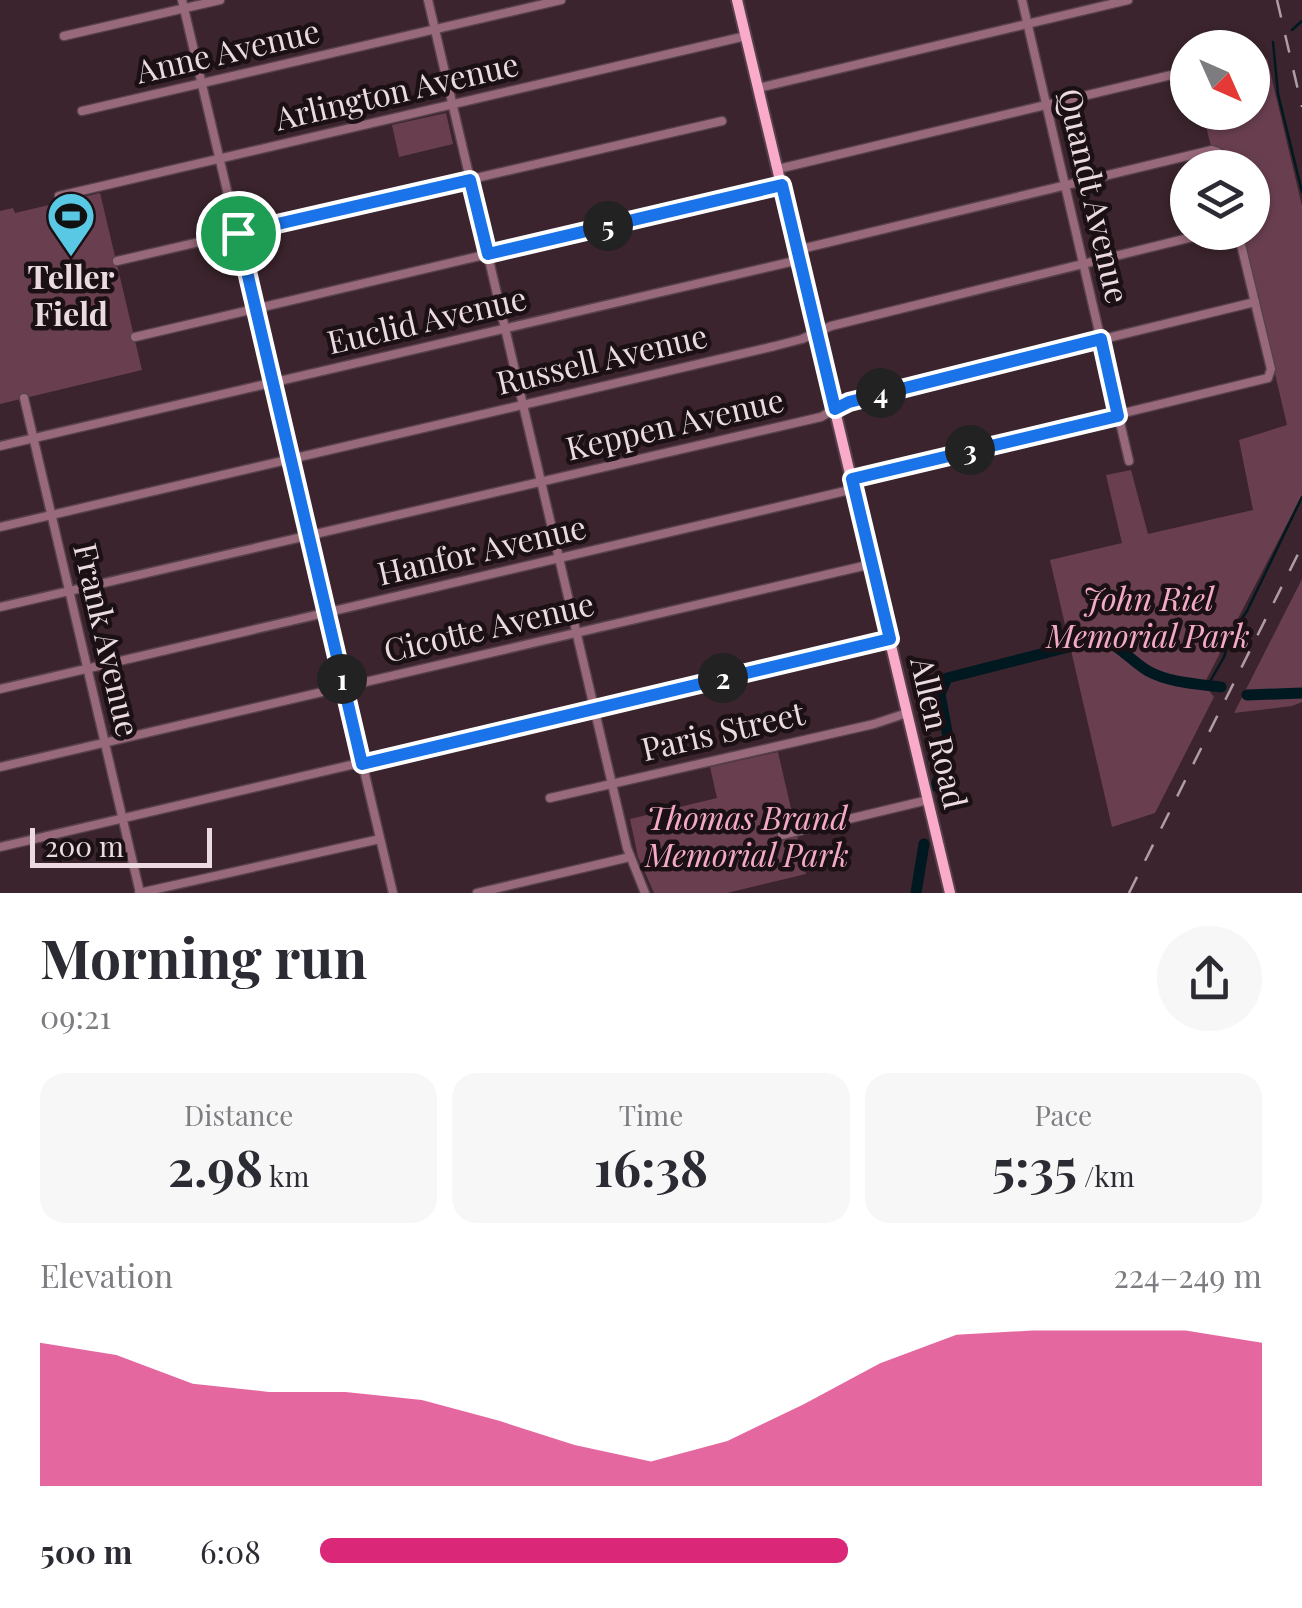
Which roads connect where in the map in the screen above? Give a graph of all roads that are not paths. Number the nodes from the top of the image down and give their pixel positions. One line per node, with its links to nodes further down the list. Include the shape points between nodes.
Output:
1 (220, 0): 7 (street)
2 (428, 0): 9 (street)
3 (561, 0): 9 (street, Anne Avenue)
4 (738, 0): 11 (main road, Allen Road)
5 (1022, 0): 8 (street, Quandt Avenue)
6 (1128, 0): 8 (street)
7 (183, 4): 10 (street); 13 (street)
8 (1027, 24): 14 (street); 16 (street, Quandt Avenue)
9 (435, 30): 13 (street, Anne Avenue); 15 (street)
10 (64, 36)
11 (746, 36): 14 (main road, Allen Road); 15 (street, Arlington Avenue)
12 (1170, 75): 16 (street)
13 (202, 83): 17 (street, Anne Avenue); 19 (street)
14 (758, 88): 21 (main road, Allen Road)
15 (452, 105): 19 (street, Arlington Avenue); 22 (street)
16 (1046, 105): 21 (street); 24 (street, Quandt Avenue)
17 (82, 111)
18 (722, 121): 22 (street)
19 (220, 158): 25 (street, Arlington Avenue); 26 (street)
20 (1170, 162): 24 (street, Euclid Avenue)
21 (778, 169): 23 (main road, Allen Road)
22 (470, 180): 26 (street); 29 (street)
23 (782, 185): 29 (street); 30 (main road, Allen Road)
24 (1065, 186): 30 (street, Euclid Avenue); 32 (street, Quandt Avenue)
25 (59, 196)
26 (238, 233): 31 (street); 34 (street)
27 (1170, 243): 32 (street, Russell Avenue)
28 (1242, 250): 33 (street)
29 (488, 254): 34 (street); 35 (street)
30 (798, 255): 35 (street, Euclid Avenue); 36 (main road, Allen Road)
31 (117, 261)
32 (1084, 264): 36 (street, Russell Avenue); 38 (street, Quandt Avenue)
33 (1254, 302): 38 (street, Keppen Avenue); 43 (street, Hanfor Avenue, via 1270,376)
34 (255, 308): 37 (street); 39 (street)
35 (505, 329): 39 (street, Euclid Avenue); 41 (street)
36 (816, 333): 41 (street, Russell Avenue); 42 (main road, Allen Road)
37 (135, 337)
38 (1101, 339): 42 (street, Keppen Avenue); 43 (street, Quandt Avenue)
39 (273, 383): 44 (street, Euclid Avenue); 46 (street)
40 (24, 398): 44 (street, Frank Avenue)
41 (523, 404): 46 (street, Russell Avenue); 48 (street)
42 (835, 409): 48 (street, Keppen Avenue); 49 (main road, Allen Road)
43 (1118, 416): 47 (street, Quandt Avenue); 49 (street, Hanfor Avenue)
44 (34, 438): 45 (street, Euclid Avenue); 50 (street, Frank Avenue)
45 (0, 446)
46 (290, 458): 50 (street, Russell Avenue); 52 (street)
47 (1129, 462)
48 (541, 480): 52 (street, Keppen Avenue); 53 (street)
49 (853, 484): 53 (street, Hanfor Avenue); 54 (main road, Allen Road)
50 (52, 515): 51 (street, Russell Avenue); 55 (street, Frank Avenue)
51 (0, 527)
52 (309, 536): 55 (street, Keppen Avenue); 57 (street)
53 (560, 558): 57 (street, Hanfor Avenue); 58 (street)
54 (872, 564): 58 (street, Cicotte Avenue); 59 (main road, Allen Road)
55 (69, 591): 56 (street, Keppen Avenue); 60 (street, Frank Avenue)
56 (0, 608)
57 (327, 613): 60 (street, Hanfor Avenue); 61 (street)
58 (577, 633): 61 (street, Cicotte Avenue); 63 (street)
59 (890, 639): 63 (street); 64 (main road, Allen Road)
60 (88, 669): 62 (street, Hanfor Avenue); 65 (street, Frank Avenue)
61 (344, 687): 65 (street, Cicotte Avenue); 66 (street)
62 (0, 689)
63 (595, 709): 66 (street); 68 (street)
64 (907, 713): 68 (street, Paris Street); 70 (main road, Allen Road)
65 (104, 744): 67 (street, Cicotte Avenue); 71 (street, Frank Avenue)
66 (362, 764): 71 (street); 73 (street)
67 (0, 767)
68 (612, 782): 69 (street, Paris Street); 75 (street)
69 (550, 798)
70 (928, 800): 72 (street); 80 (main road, Allen Road)
71 (122, 818): 74 (street); 76 (street, Frank Avenue)
72 (782, 835)
73 (380, 838): 76 (street); 77 (street)
74 (0, 847)
75 (630, 858): 78 (street); 79 (street)
76 (140, 893)
77 (393, 893)
78 (477, 893)
79 (645, 893)
80 (950, 893)

